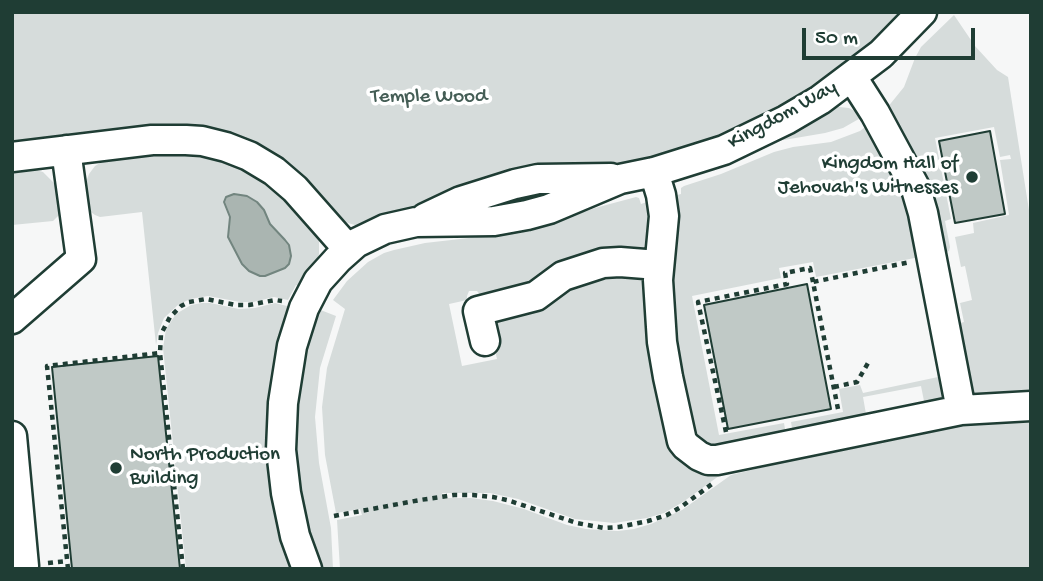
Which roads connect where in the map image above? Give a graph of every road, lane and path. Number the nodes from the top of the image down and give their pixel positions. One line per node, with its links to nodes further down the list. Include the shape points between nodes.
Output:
1 (922, 12): 2 (street, Kingdom Way)
2 (852, 77): 5 (street, Kingdom Way, via 820,100 724,150); 17 (street, via 916,189)
3 (66, 150): 4 (street); 6 (street, via 168,139 226,147 274,171); 11 (street, via 81,259)
4 (12, 157)
5 (654, 172): 6 (street, Kingdom Way, via 620,179 538,179 515,184 416,222 385,229); 8 (street, via 664,216)
6 (348, 249): 26 (street, Kingdom Way, via 318,281 304,307 282,403 286,493)
7 (921, 260): 9 (path)
8 (658, 265): 12 (street, via 603,263 563,276 536,296 478,311); 17 (street, via 662,342 678,427 682,441 699,456 717,460)
9 (813, 282): 15 (path); 19 (path, via 810,268 785,273 787,284 698,302 724,432)
10 (290, 304): 13 (path, via 275,300 249,305 206,299 189,302 166,322)
11 (12, 319)
12 (485, 341)
13 (160, 353): 24 (path, via 47,366); 25 (path)
14 (867, 363): 15 (path, via 857,382)
15 (834, 387): 18 (path, via 839,409)
16 (1031, 406): 17 (street)
17 (961, 410)
18 (825, 412)
19 (737, 430)
20 (12, 436): 23 (street)
21 (716, 482): 22 (path, via 667,515 619,527 577,523 507,500 473,495)
22 (334, 516)
23 (24, 566)
24 (68, 569)
25 (183, 569)
26 (307, 569)

